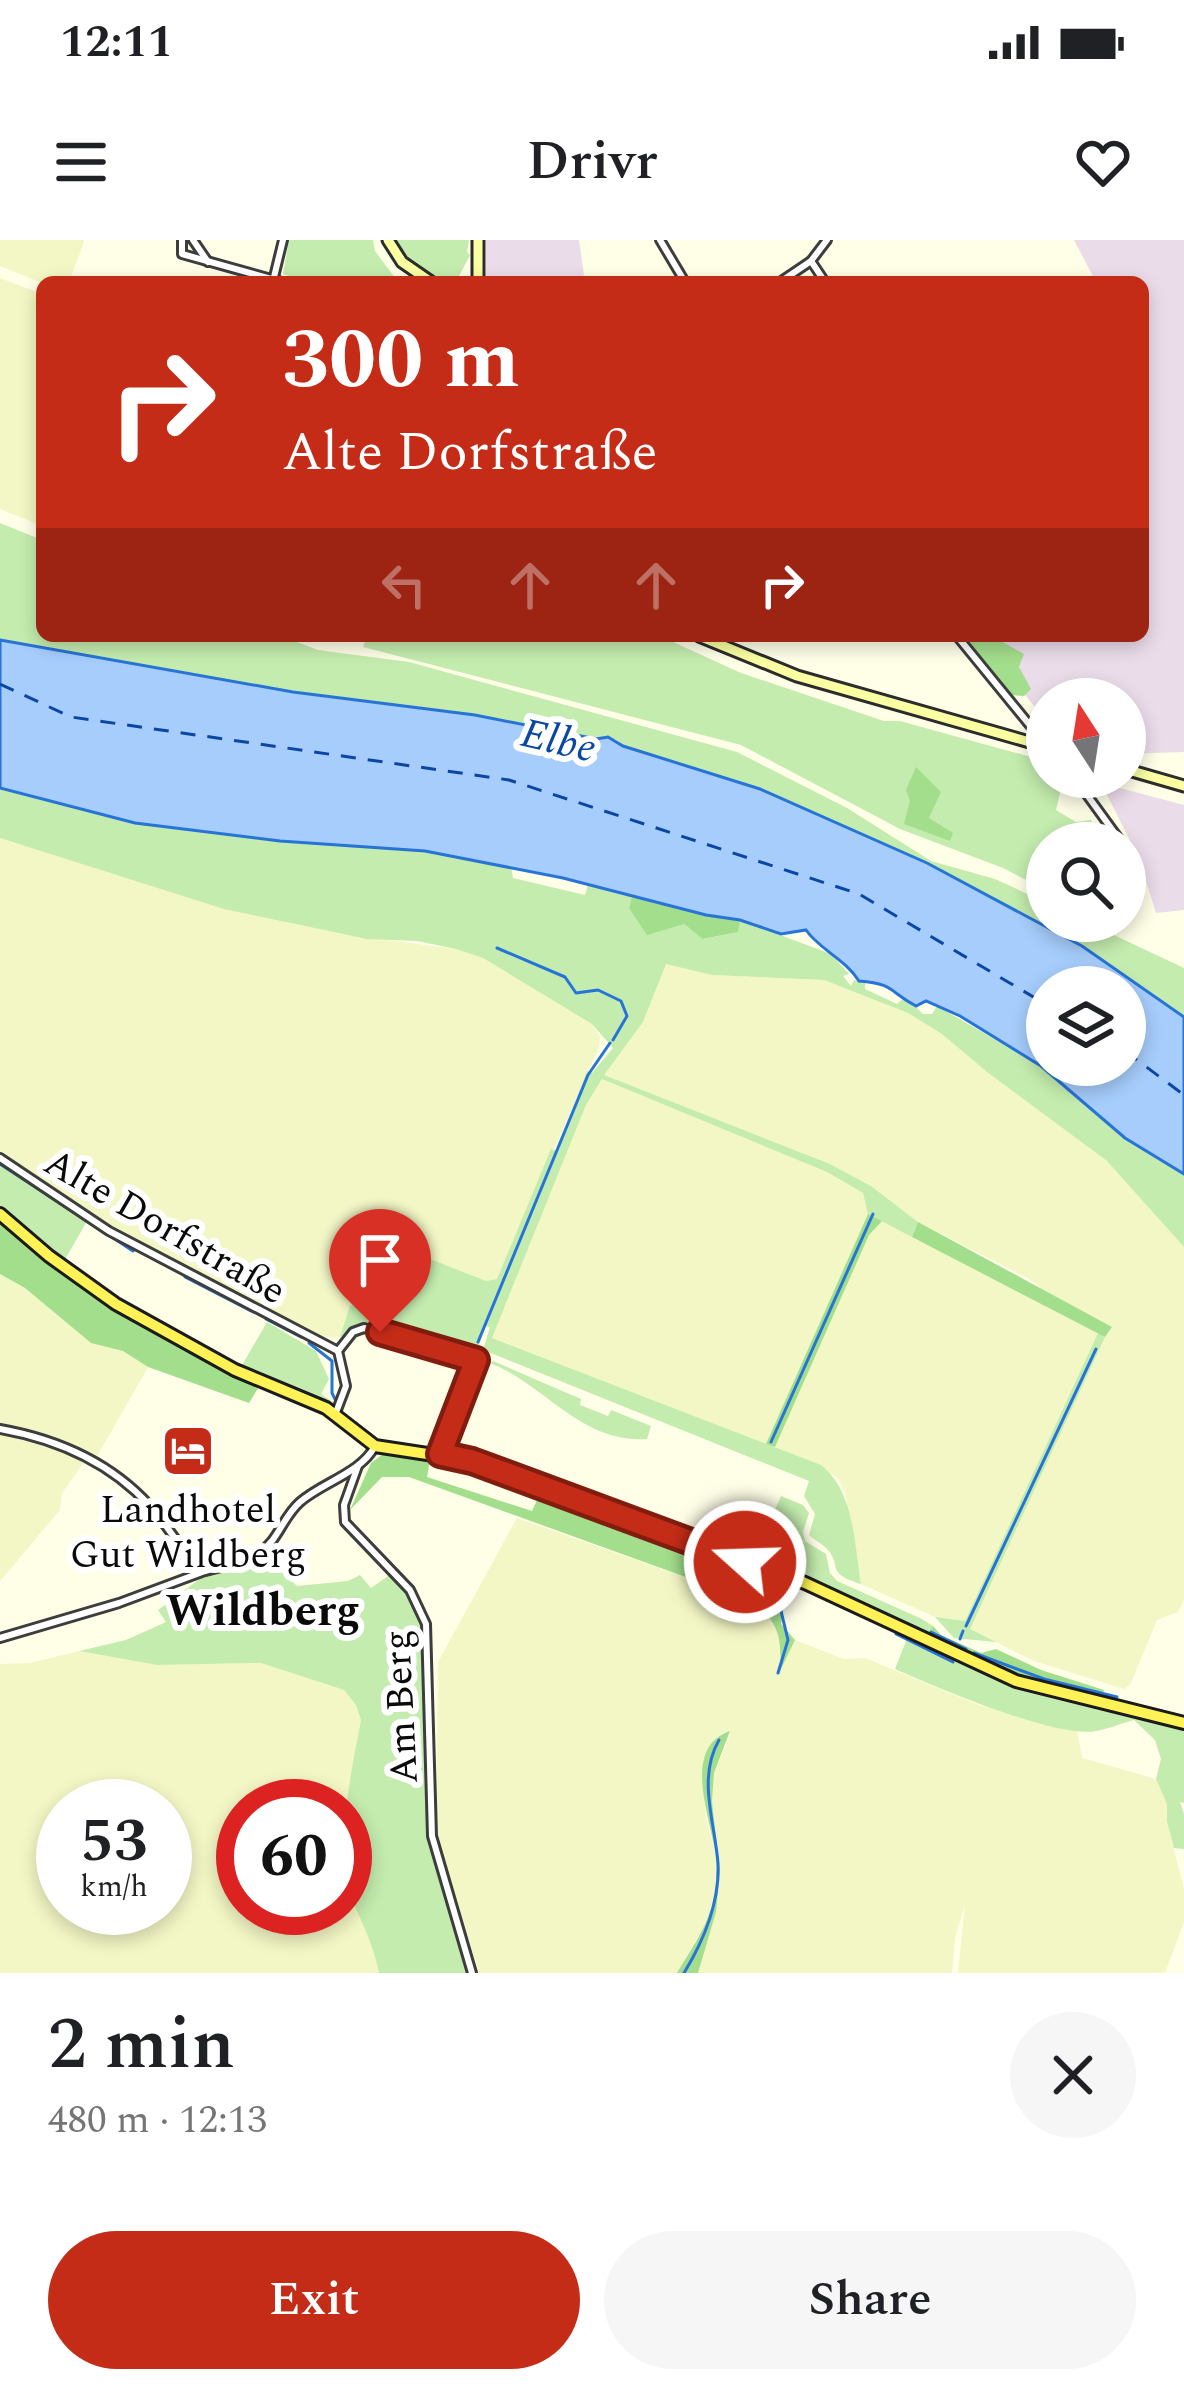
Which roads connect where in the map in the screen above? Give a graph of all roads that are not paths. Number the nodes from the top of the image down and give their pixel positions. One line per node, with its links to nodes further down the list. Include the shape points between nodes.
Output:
1 (182, 240): 9 (street, via 182,254)
2 (193, 240): 9 (street)
3 (283, 240): 11 (street)
4 (388, 240): 12 (main road)
5 (478, 240): 13 (main road)
6 (660, 240): 14 (street)
7 (827, 240): 8 (street)
8 (811, 261): 15 (street); 16 (street)
9 (208, 262): 10 (street)
10 (262, 276)
11 (278, 276)
12 (422, 276)
13 (478, 276)
14 (681, 276)
15 (789, 276)
16 (821, 276)
17 (714, 642): 20 (main road, via 797,676)
18 (962, 642): 19 (street)
19 (1026, 721)
20 (1026, 740)
21 (1146, 775): 22 (main road)
22 (1184, 786)
23 (0, 1158): 25 (street, Alte Dorfstraße, via 110,1231)
24 (0, 1214): 26 (main road, via 116,1304)
25 (338, 1351): 26 (street, via 346,1386); 29 (street, via 364,1328 476,1360)
26 (335, 1415): 28 (main road)
27 (0, 1429): 31 (street, via 61,1442 91,1460 139,1494)
28 (376, 1445): 29 (main road); 30 (street)
29 (440, 1454): 33 (main road, via 805,1583 1016,1681)
30 (358, 1466): 31 (street, via 296,1505 275,1541 254,1557); 34 (street, Am Berg, via 345,1522 410,1590 426,1624 432,1836)
31 (205, 1571): 32 (street)
32 (0, 1638)
33 (1184, 1723)
34 (472, 1973)

